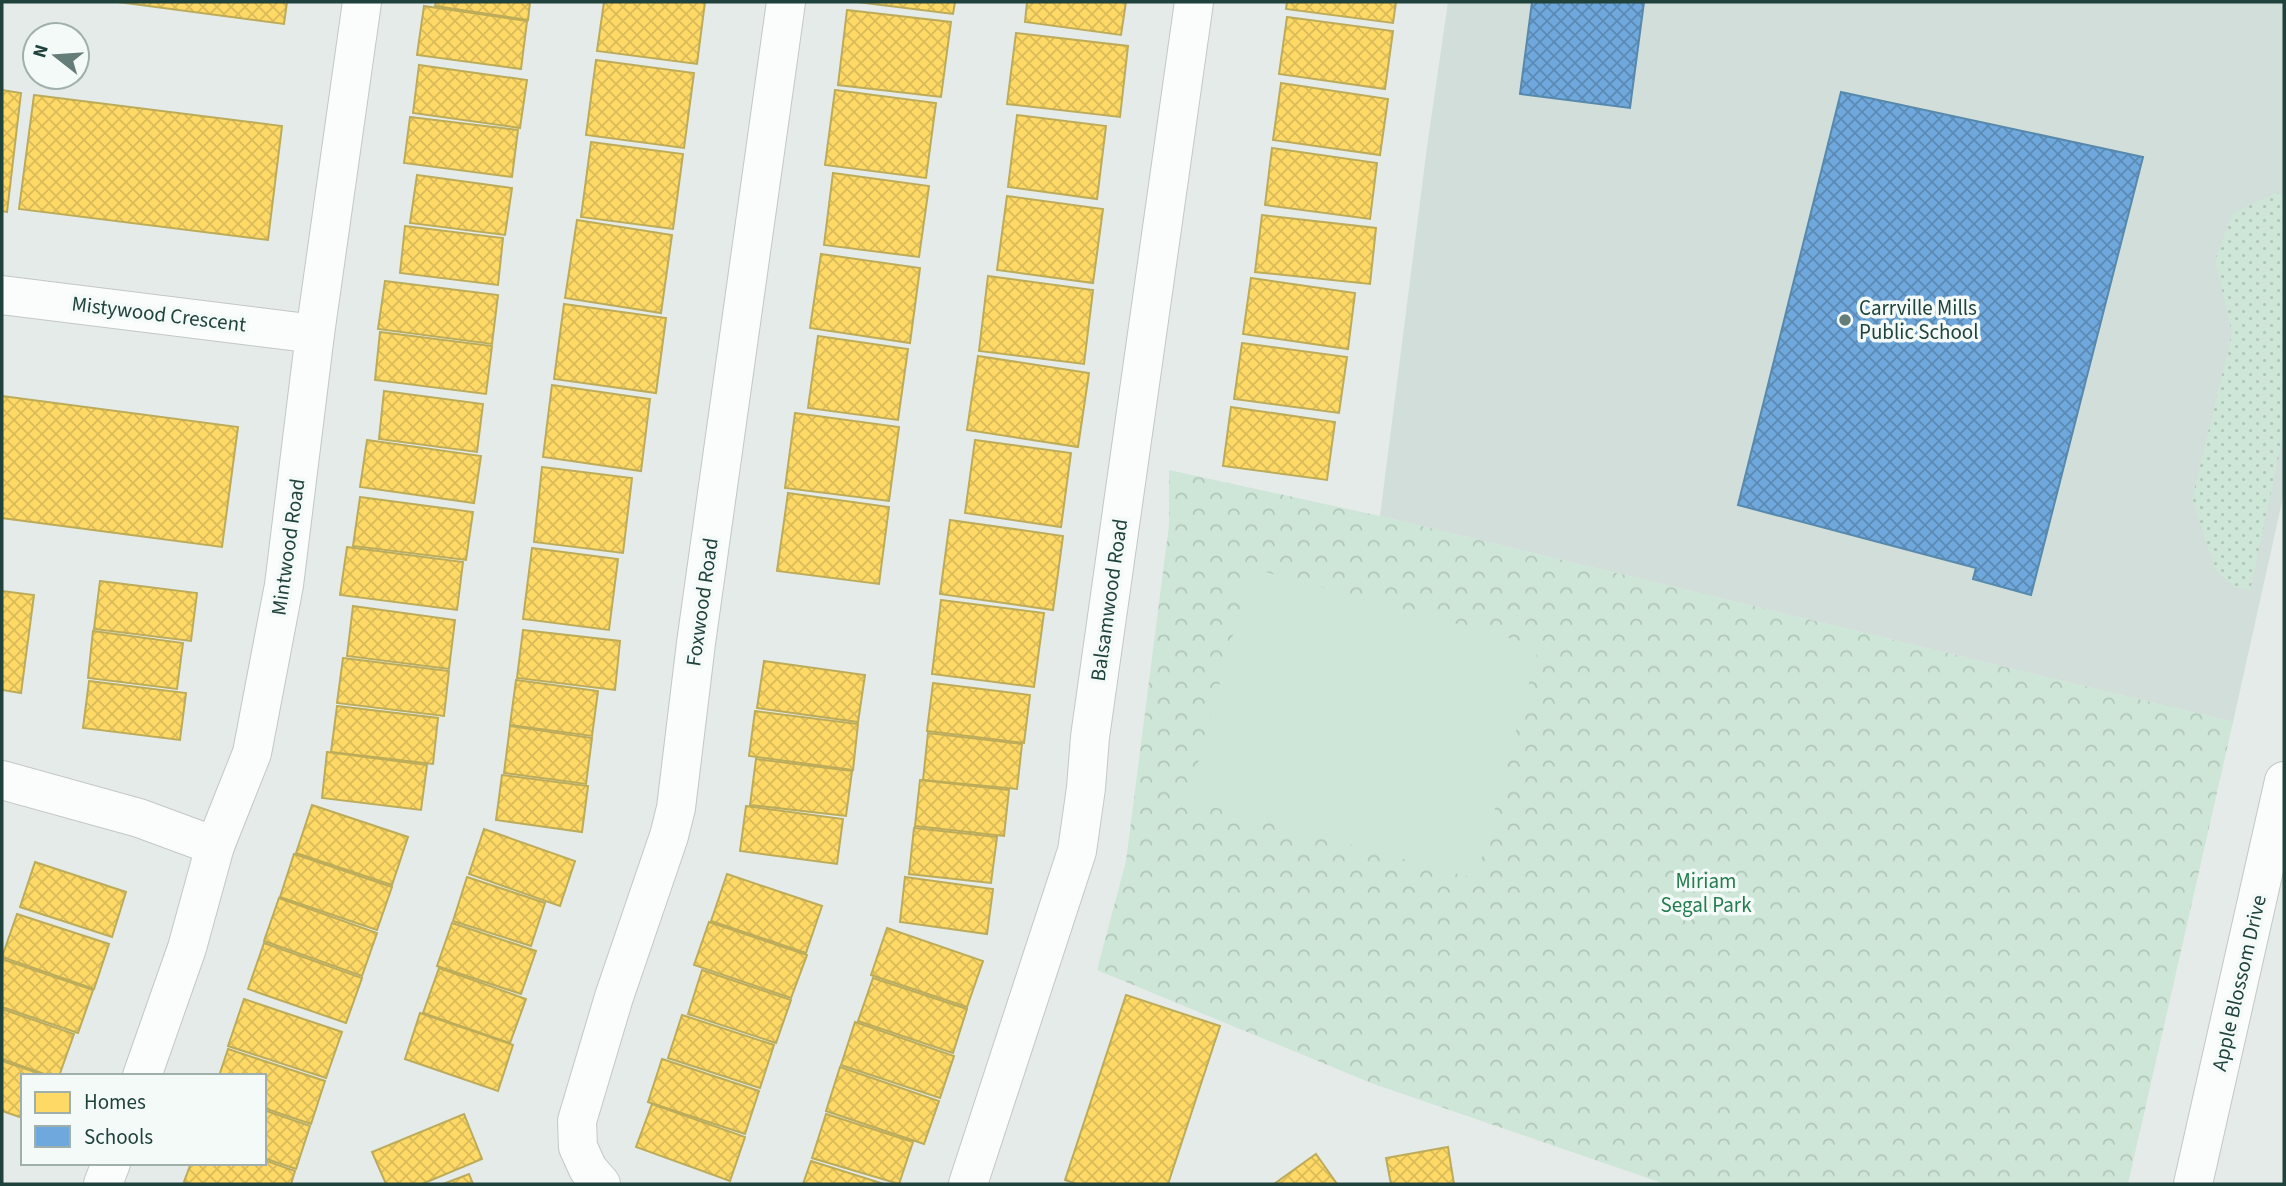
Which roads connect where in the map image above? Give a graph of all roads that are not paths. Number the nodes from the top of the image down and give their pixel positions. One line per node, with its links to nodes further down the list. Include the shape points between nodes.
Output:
1 (362, 2): 5 (street, Mintwood Road)
2 (786, 2): 12 (street, Foxwood Road, via 676,808 577,1121 582,1157)
3 (1194, 2): 13 (street, Balsamwood Road, via 1077,851)
4 (2, 295): 5 (street, Mistywood Crescent)
5 (315, 334): 8 (street, Mintwood Road, via 284,585 252,753)
6 (2, 780): 8 (street, via 139,818)
7 (2284, 781): 14 (street, Apple Blossom Drive)
8 (215, 846): 9 (street, Mintwood Road, via 187,948)
9 (143, 1074)
10 (110, 1165): 11 (street)
11 (103, 1184)
12 (601, 1184)
13 (968, 1184)
14 (2193, 1184)

